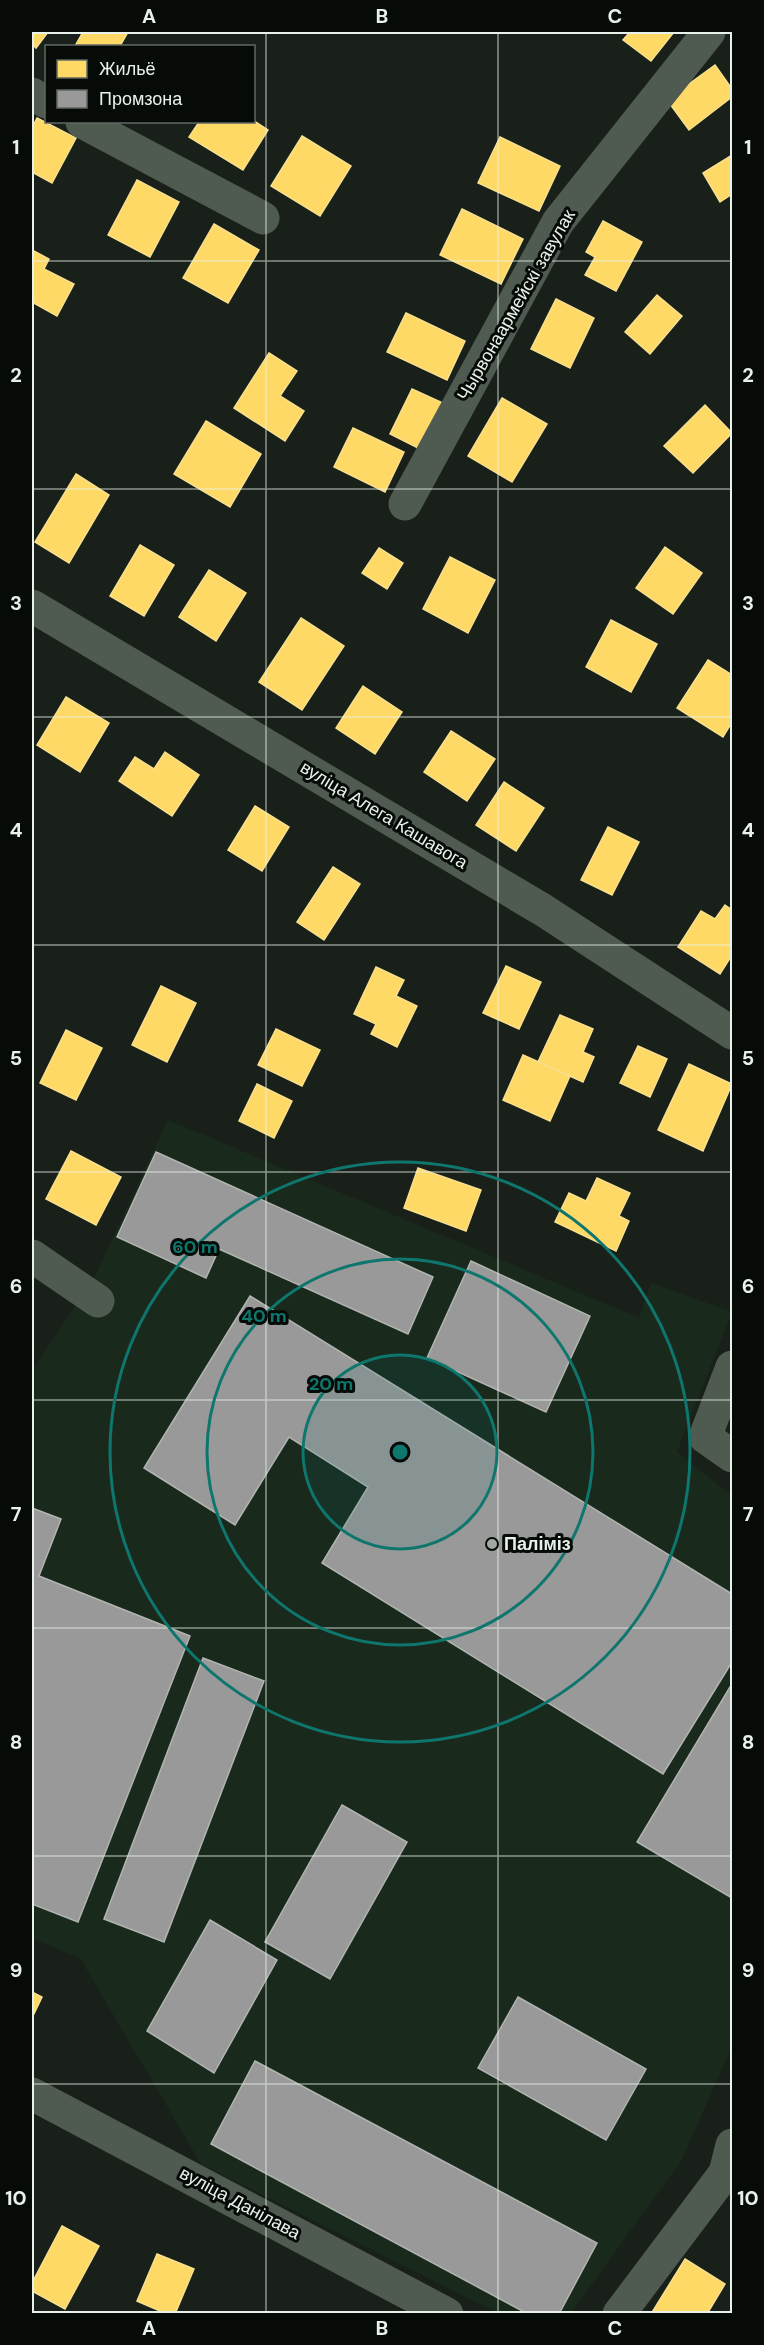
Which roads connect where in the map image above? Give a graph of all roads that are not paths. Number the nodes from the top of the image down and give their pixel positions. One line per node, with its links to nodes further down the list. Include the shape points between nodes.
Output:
1 (710, 32): 4 (street, Чырвонаармейскі завулак, via 558,222)
2 (84, 123): 3 (street)
3 (263, 218)
4 (405, 504)
5 (32, 606): 6 (street, вуліца Алега Кашавога, via 543,909)
6 (732, 1033)
7 (32, 1256): 8 (street)
8 (98, 1301)
9 (732, 1367): 10 (street, via 705,1437)
10 (732, 1456)
11 (32, 2094): 13 (street, вуліца Данілава)
12 (730, 2166): 14 (street)
13 (447, 2313)
14 (619, 2313)

